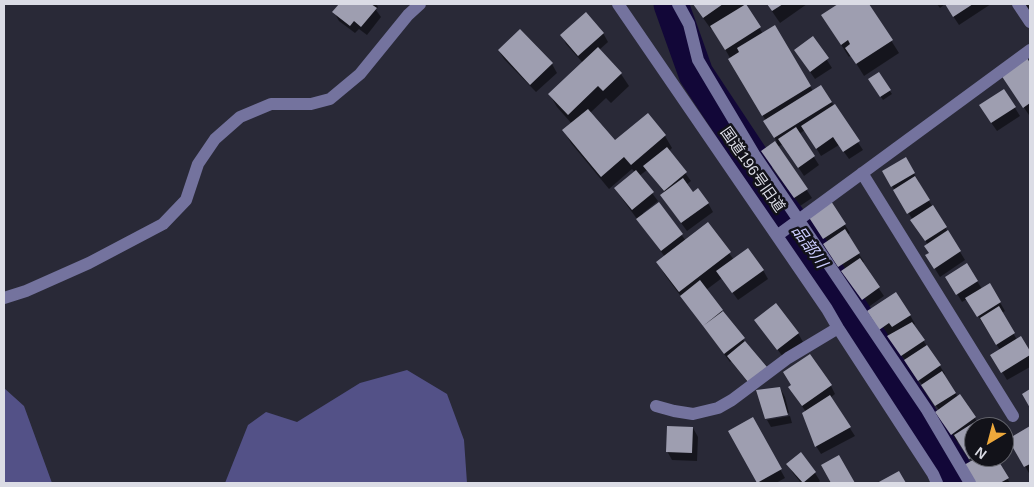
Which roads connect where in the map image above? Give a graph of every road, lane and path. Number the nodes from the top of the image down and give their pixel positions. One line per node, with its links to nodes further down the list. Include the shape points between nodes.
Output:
1 (420, 4): 10 (street, via 360,74 330,98 312,104 271,104 240,117 216,139 198,164 186,200 164,224 89,263)
2 (618, 4): 9 (street, 国道196号旧道)
3 (678, 4): 8 (street, via 688,24 698,60 754,154)
4 (1018, 4): 5 (street)
5 (1030, 22)
6 (1030, 50): 7 (street)
7 (862, 173): 8 (street); 13 (street)
8 (799, 219): 9 (street); 15 (street, via 927,410)
9 (778, 235): 11 (street, 国道196号旧道)
10 (4, 298)
11 (838, 328): 12 (street, via 788,358 718,408 693,414); 14 (street, 国道196号旧道)
12 (656, 406)
13 (1012, 416)
14 (937, 483)
15 (970, 483)

